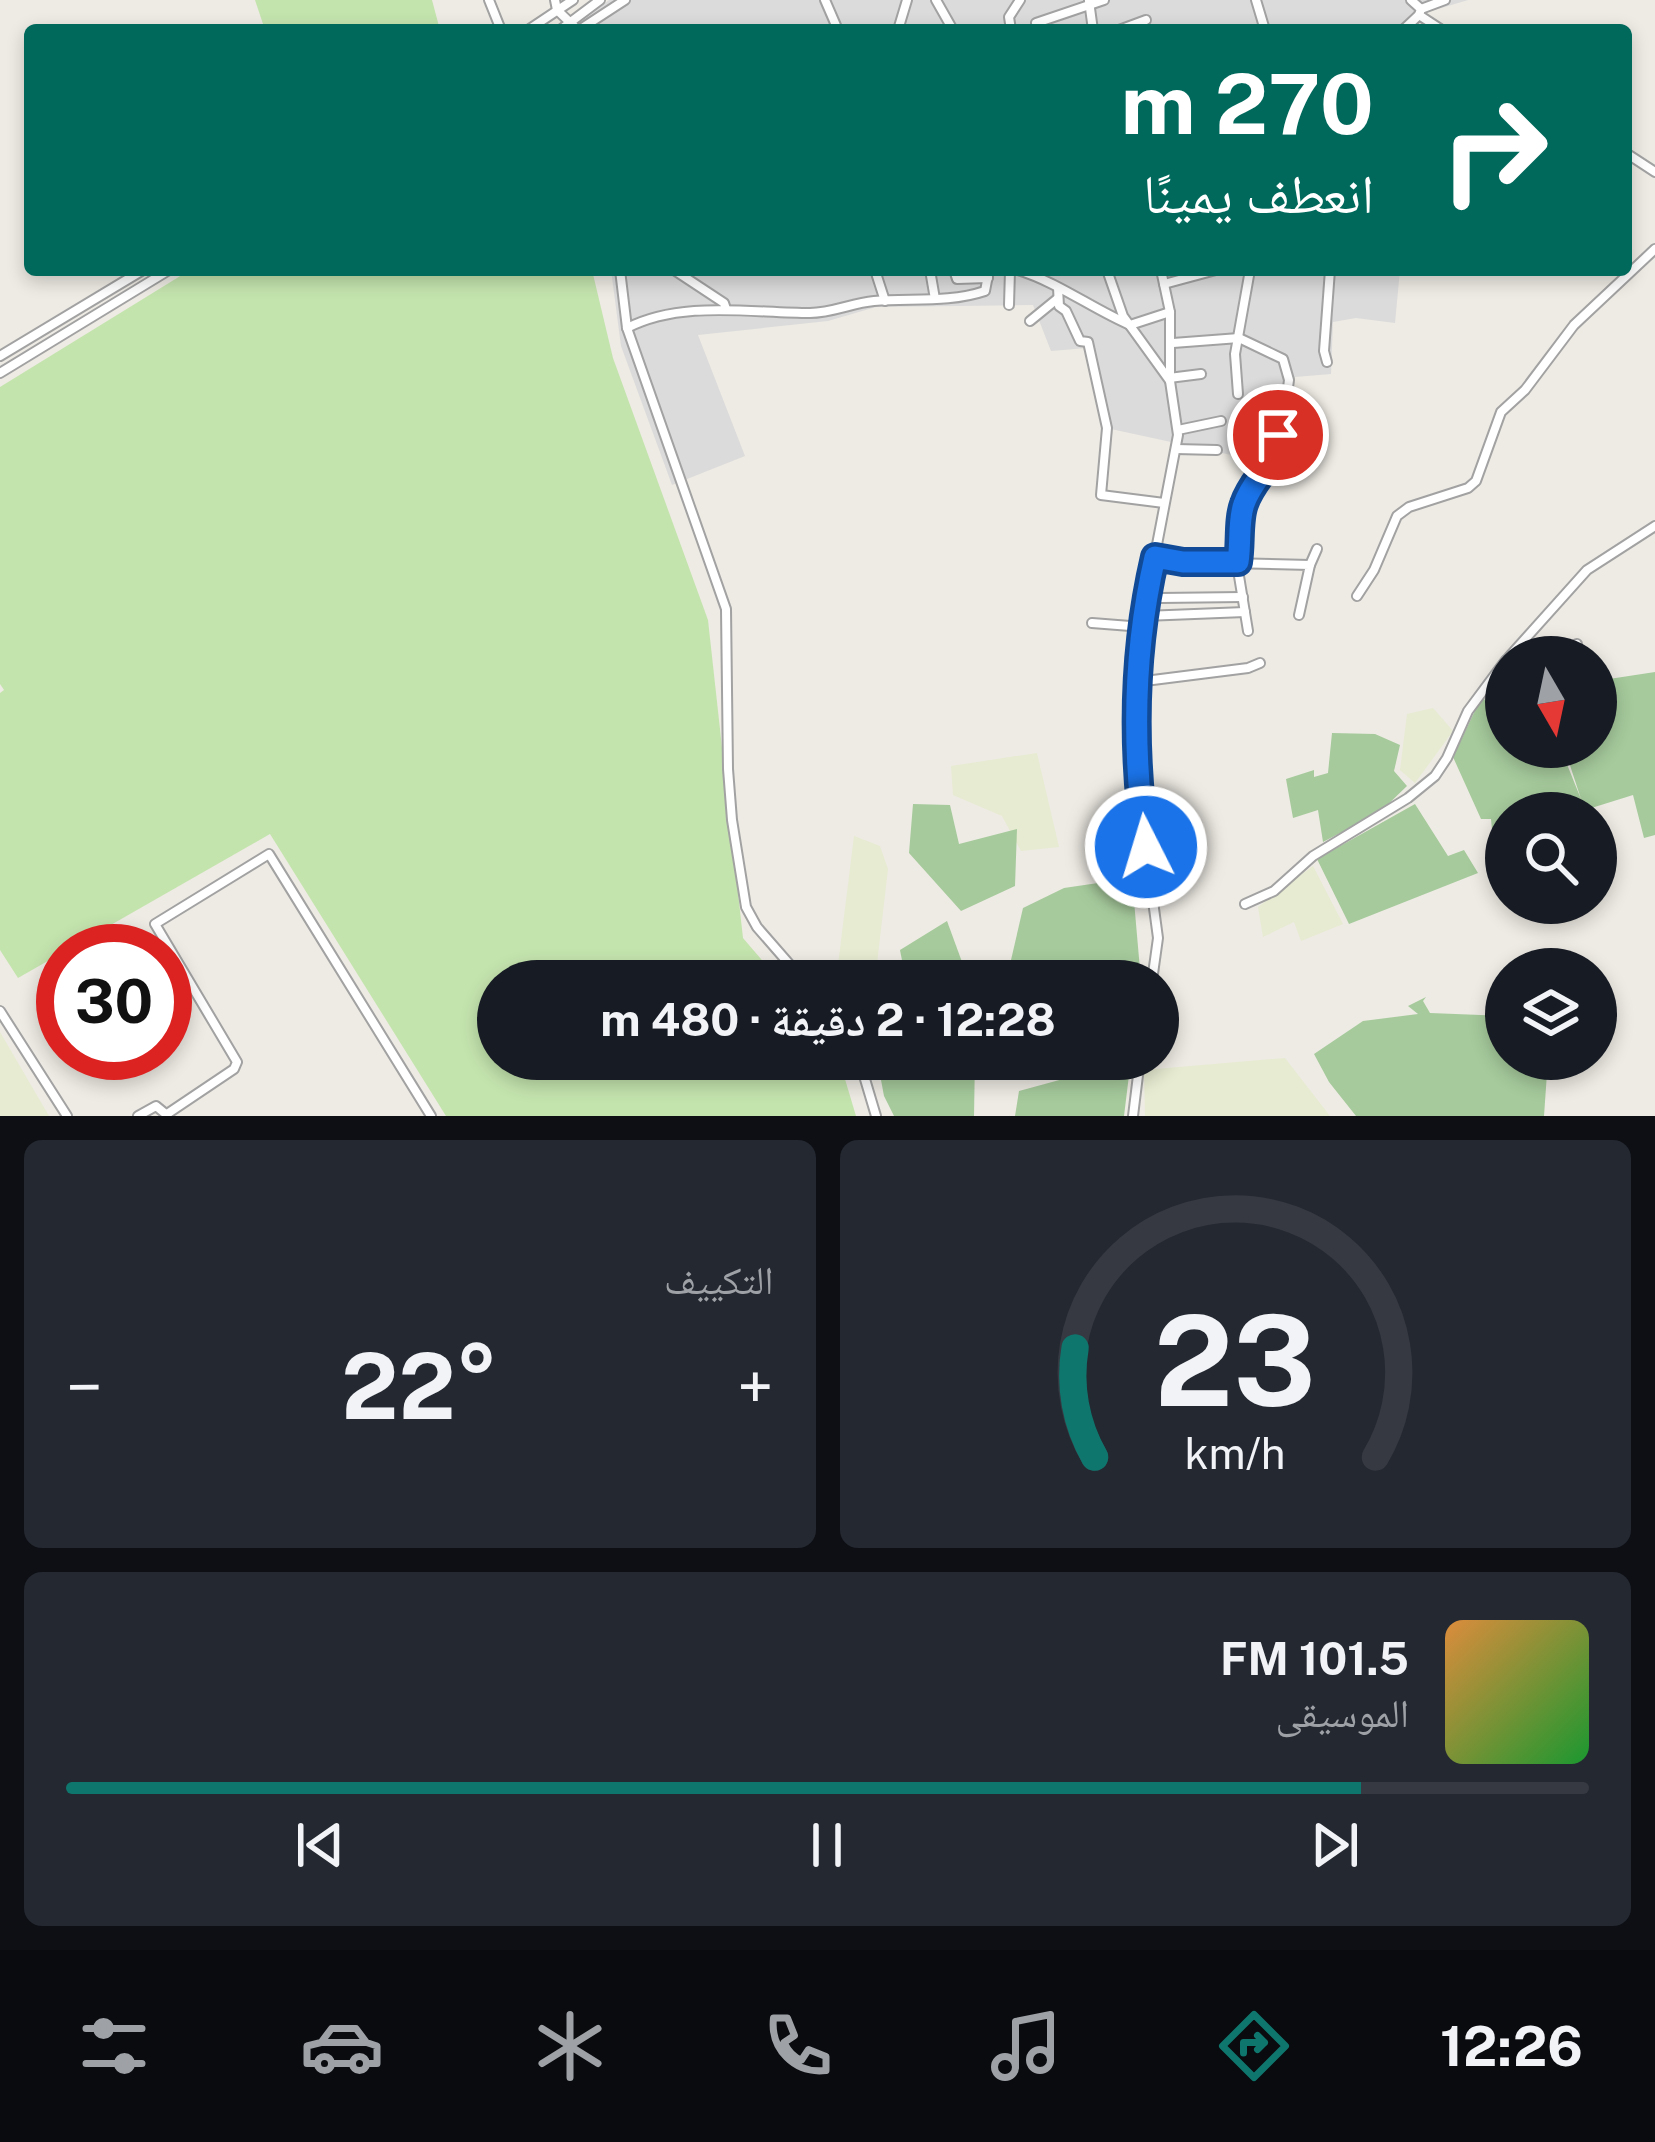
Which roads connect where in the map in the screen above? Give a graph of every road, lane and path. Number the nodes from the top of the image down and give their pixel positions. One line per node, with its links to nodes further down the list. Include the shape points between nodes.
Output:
1 (573, 0): 8 (street)
2 (600, 0): 12 (street)
3 (626, 0): 13 (street)
4 (1104, 0): 7 (street)
5 (1411, 0): 9 (street)
6 (1445, 0): 9 (street)
7 (1089, 2): 11 (street)
8 (556, 5)
9 (1420, 12): 15 (street); 16 (street)
10 (1145, 20): 14 (street)
11 (1036, 23)
12 (568, 24)
13 (588, 24)
14 (1135, 24)
15 (1408, 24)
16 (1435, 24)
17 (1655, 249): 18 (street)
18 (1632, 271)
19 (133, 276): 48 (street)
20 (159, 276): 50 (street)
21 (621, 276): 45 (street)
22 (683, 276): 41 (street)
23 (877, 276): 39 (street)
24 (931, 276): 38 (street)
25 (956, 276): 26 (street)
26 (984, 276)
27 (989, 276): 38 (street, via 986,290)
28 (1013, 276): 40 (street)
29 (1034, 276): 37 (street)
30 (1109, 276): 44 (street)
31 (1162, 276): 36 (street)
32 (1194, 276): 36 (street)
33 (1249, 276): 46 (street)
34 (1330, 276): 49 (street)
35 (1626, 276): 66 (street, via 1501,412 1476,481 1397,516)
36 (1164, 284): 42 (street)
37 (1058, 293): 43 (street); 44 (street, via 1067,289); 60 (street, via 1079,341 1088,342 1106,415 1100,495)
38 (935, 299): 39 (street)
39 (885, 301): 41 (street, via 824,313)
40 (1009, 305)
41 (726, 309): 45 (street, via 650,317)
42 (1170, 312): 44 (street); 47 (street)
43 (1030, 321)
44 (1130, 325): 52 (street)
45 (626, 328): 79 (street, via 727,609 728,769 746,908)
46 (1239, 338): 47 (street); 53 (street); 54 (street, via 1283,359)
47 (1173, 343): 52 (street)
48 (0, 356)
49 (1327, 362)
50 (0, 373)
51 (1202, 374): 52 (street)
52 (1169, 380): 56 (street)
53 (1238, 394)
54 (1287, 395)
55 (1221, 421): 56 (street)
56 (1178, 430): 58 (street)
57 (1278, 435): 64 (street, via 1281,449 1241,509)
58 (1176, 449): 59 (street); 60 (street)
59 (1216, 450)
60 (1164, 503): 63 (street)
61 (1655, 526): 74 (street, via 1587,570)
62 (1316, 549): 65 (street)
63 (1155, 557): 64 (street); 71 (street)
64 (1238, 562): 65 (street); 67 (street)
65 (1310, 565): 70 (street)
66 (1357, 596)
67 (1243, 597): 68 (street); 69 (street)
68 (1160, 598)
69 (1245, 613): 71 (street); 73 (street)
70 (1299, 615)
71 (1143, 621): 72 (street); 76 (street)
72 (1092, 623)
73 (1248, 631)
74 (1529, 636)
75 (1260, 663): 76 (street)
76 (1137, 682): 80 (street)
77 (1485, 689): 78 (street, via 1435,776)
78 (1245, 904)
79 (786, 960)
80 (1155, 960)
81 (0, 1011): 85 (street)
82 (865, 1080): 88 (street)
83 (1137, 1080): 89 (street)
84 (167, 1115): 86 (street, via 156,1106); 87 (street, via 237,1062 155,924 269,854)
85 (67, 1116)
86 (138, 1116)
87 (431, 1116)
88 (876, 1116)
89 (1133, 1116)

